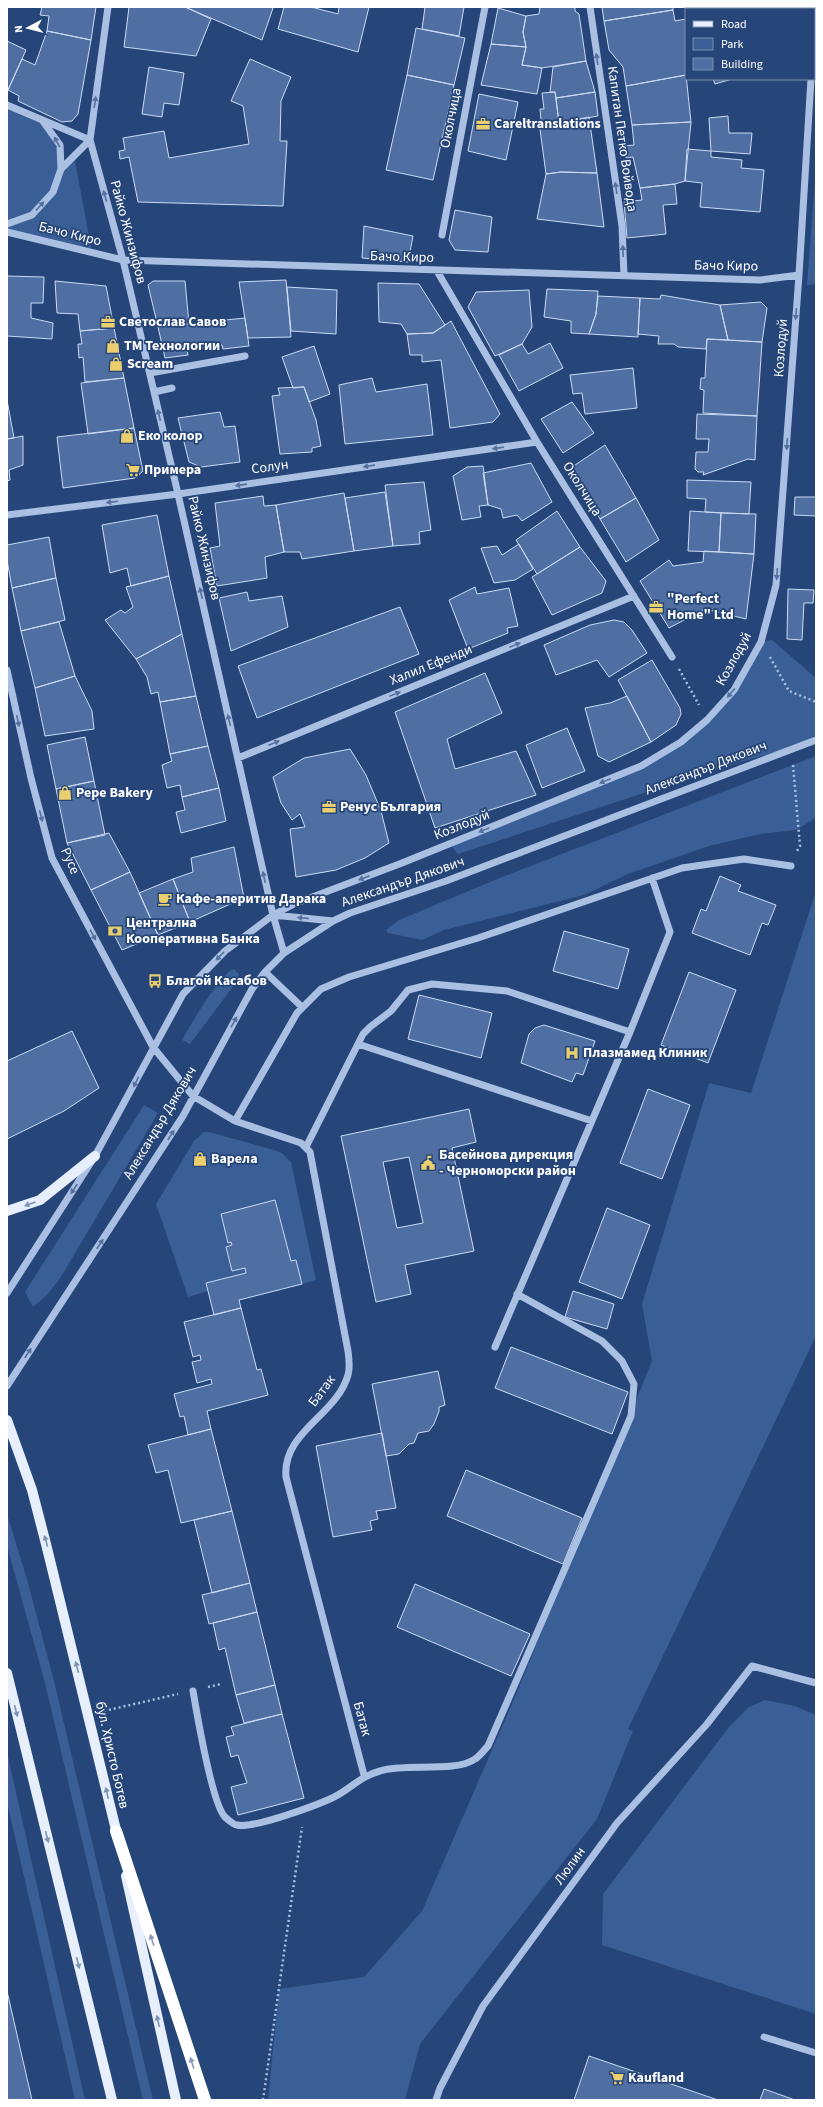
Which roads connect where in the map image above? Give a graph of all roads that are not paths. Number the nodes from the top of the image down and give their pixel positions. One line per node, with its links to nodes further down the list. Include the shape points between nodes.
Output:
1 (108, 7): 7 (street, Райко Жинзифов, one-way to 1)
2 (485, 7): 11 (street, Околчица)
3 (590, 7): 15 (street, Капитан Петко Войвода, one-way to 3, via 622,226)
4 (811, 80): 14 (street, Козлодуй)
5 (7, 105): 6 (street)
6 (41, 119): 7 (street); 8 (street, one-way to 6, via 60,145)
7 (90, 140): 8 (street); 12 (street, Райко Жинзифов, one-way to 7)
8 (61, 169): 9 (street, one-way to 8, via 32,216 53,192)
9 (7, 224)
10 (7, 232): 12 (street, Бачо Киро)
11 (442, 234)
12 (123, 260): 13 (street, Бачо Киро); 17 (street, Райко Жинзифов)
13 (437, 271): 15 (street, Бачо Киро); 20 (street, Околчица)
14 (799, 275): 15 (street, Бачо Киро, via 760,280); 30 (street, Козлодуй, one-way to 30, via 776,585 761,642 734,690 707,720 681,742 641,766 294,904)
15 (624, 276)
16 (245, 356): 17 (street)
17 (150, 373): 19 (street, Райко Жинзифов)
18 (172, 388): 19 (street)
19 (154, 392): 21 (street, Райко Жинзифов, one-way to 19)
20 (536, 442): 21 (street, Солун, one-way to 21); 23 (street, Околчица)
21 (178, 494): 22 (street, Солун, one-way to 22); 27 (street, Райко Жинзифов, one-way to 21)
22 (7, 515)
23 (634, 596): 24 (street, Околчица); 27 (street, Халил Ефенди, one-way to 23)
24 (672, 657)
25 (7, 670): 37 (street, Русе, one-way to 37, via 52,858)
26 (816, 740): 31 (street, Александър Дякович)
27 (238, 758): 30 (street, Райко Жинзифов, one-way to 27)
28 (791, 866): 29 (street, via 744,859 682,868)
29 (652, 878): 34 (street, via 478,938 350,977 321,989); 35 (street, via 670,932)
30 (273, 915): 31 (street, one-way to 30); 32 (street, Райко Жинзифов); 37 (street, one-way to 37, via 225,951 183,994)
31 (334, 921): 32 (street, Александър Дякович)
32 (284, 953): 33 (street, Александър Дякович)
33 (265, 972): 34 (street); 38 (street, Александър Дякович, one-way to 33, via 252,989)
34 (302, 1007): 39 (street, via 296,1013)
35 (630, 1032): 36 (street, via 507,991 432,984 408,990 391,1011 370,1026); 40 (street)
36 (358, 1044): 40 (street); 41 (street)
37 (153, 1047): 38 (street); 42 (street, one-way to 42)
38 (193, 1096): 39 (street); 47 (street, Александър Дякович, one-way to 38, via 184,1116)
39 (235, 1121): 41 (street, via 301,1143)
40 (592, 1121): 45 (street)
41 (306, 1147): 52 (street, Батак, via 312,1159 346,1343 349,1374 342,1390 290,1450 285,1468)
42 (95, 1156): 43 (main road, one-way to 43, via 40,1200); 44 (street, one-way to 44)
43 (7, 1211)
44 (7, 1293)
45 (517, 1294): 46 (street); 52 (street, via 602,1340 622,1361 634,1384 631,1416 488,1746 475,1760 456,1767 387,1769)
46 (495, 1347)
47 (7, 1386)
48 (7, 1420): 53 (main road, бул. Христо Ботев, one-way to 48, via 46,1544 30,1484)
49 (7, 1673): 56 (main road, one-way to 56)
50 (816, 1683): 59 (street, Люлин, via 752,1666 707,1724 617,1823 483,2006)
51 (193, 1691): 52 (street, via 213,1789 224,1816 237,1825 252,1825 332,1798)
52 (364, 1775)
53 (116, 1831): 57 (main road, бул. Христо Ботев, one-way to 53); 58 (highway, one-way to 53)
54 (764, 2037): 55 (street)
55 (816, 2053)
56 (112, 2100)
57 (176, 2100)
58 (205, 2100)
59 (436, 2100)

